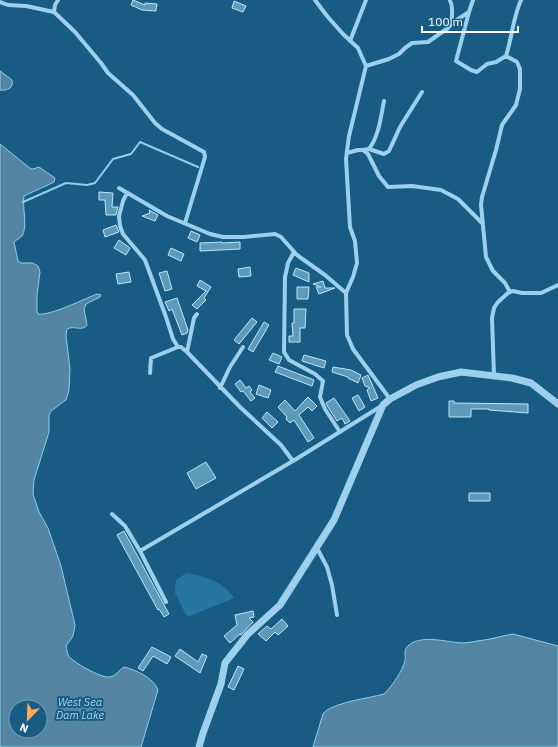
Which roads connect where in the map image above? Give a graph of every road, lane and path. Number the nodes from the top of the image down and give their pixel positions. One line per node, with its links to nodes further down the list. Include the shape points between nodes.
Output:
1 (58, 0): 8 (street)
2 (315, 0): 11 (street)
3 (366, 0): 11 (street)
4 (473, 0): 9 (street)
5 (521, 0): 12 (street)
6 (450, 1): 10 (street)
7 (0, 2): 8 (street)
8 (54, 12): 21 (street, via 83,41 108,73 133,95 155,123 204,152 205,157)
9 (469, 12): 10 (street); 12 (street, via 456,61 477,72 487,64)
10 (452, 23): 13 (street, via 428,42 412,43 389,59)
11 (350, 41): 13 (street, via 358,48)
12 (506, 56): 22 (street, via 517,62 520,70 520,89 516,105 502,125 482,196)
13 (366, 66): 18 (street)
14 (422, 92): 16 (street, via 400,127 389,151 384,154)
15 (384, 101): 16 (street, via 373,144)
16 (369, 148): 17 (street)
17 (363, 150): 18 (street); 22 (street, via 388,187 412,186 442,190 458,199)
18 (347, 153): 26 (street, via 350,227 355,241 357,263)
19 (119, 188): 20 (street)
20 (126, 192): 21 (street, via 167,216); 28 (street, via 119,216 120,226 123,234 146,260)
21 (185, 223): 23 (street, via 223,237 275,234)
22 (482, 224): 25 (street, via 486,257 492,271 505,283)
23 (294, 252): 26 (street); 37 (street, via 288,263 285,278 284,352 289,360 323,381 320,397)
24 (558, 285): 25 (street, via 541,293)
25 (510, 292): 32 (street, via 498,302 492,318)
26 (346, 293): 34 (street, via 347,335 353,349)
27 (197, 314): 30 (street)
28 (178, 347): 30 (street); 31 (street, via 151,358)
29 (243, 347): 33 (street)
30 (187, 352): 33 (street)
31 (150, 373)
32 (494, 375): 34 (street, via 461,372 416,386); 35 (street, via 531,383)
33 (220, 388): 38 (street, via 281,445)
34 (390, 399): 36 (street)
35 (558, 404)
36 (383, 405): 37 (street); 40 (street, via 338,511)
37 (340, 432): 38 (street)
38 (293, 461): 41 (street)
39 (112, 514): 41 (street, via 125,526)
40 (316, 547): 43 (street, via 327,567); 44 (street, via 280,605 247,635 225,663)
41 (140, 551): 42 (street)
42 (166, 602)
43 (337, 615)
44 (199, 747)

